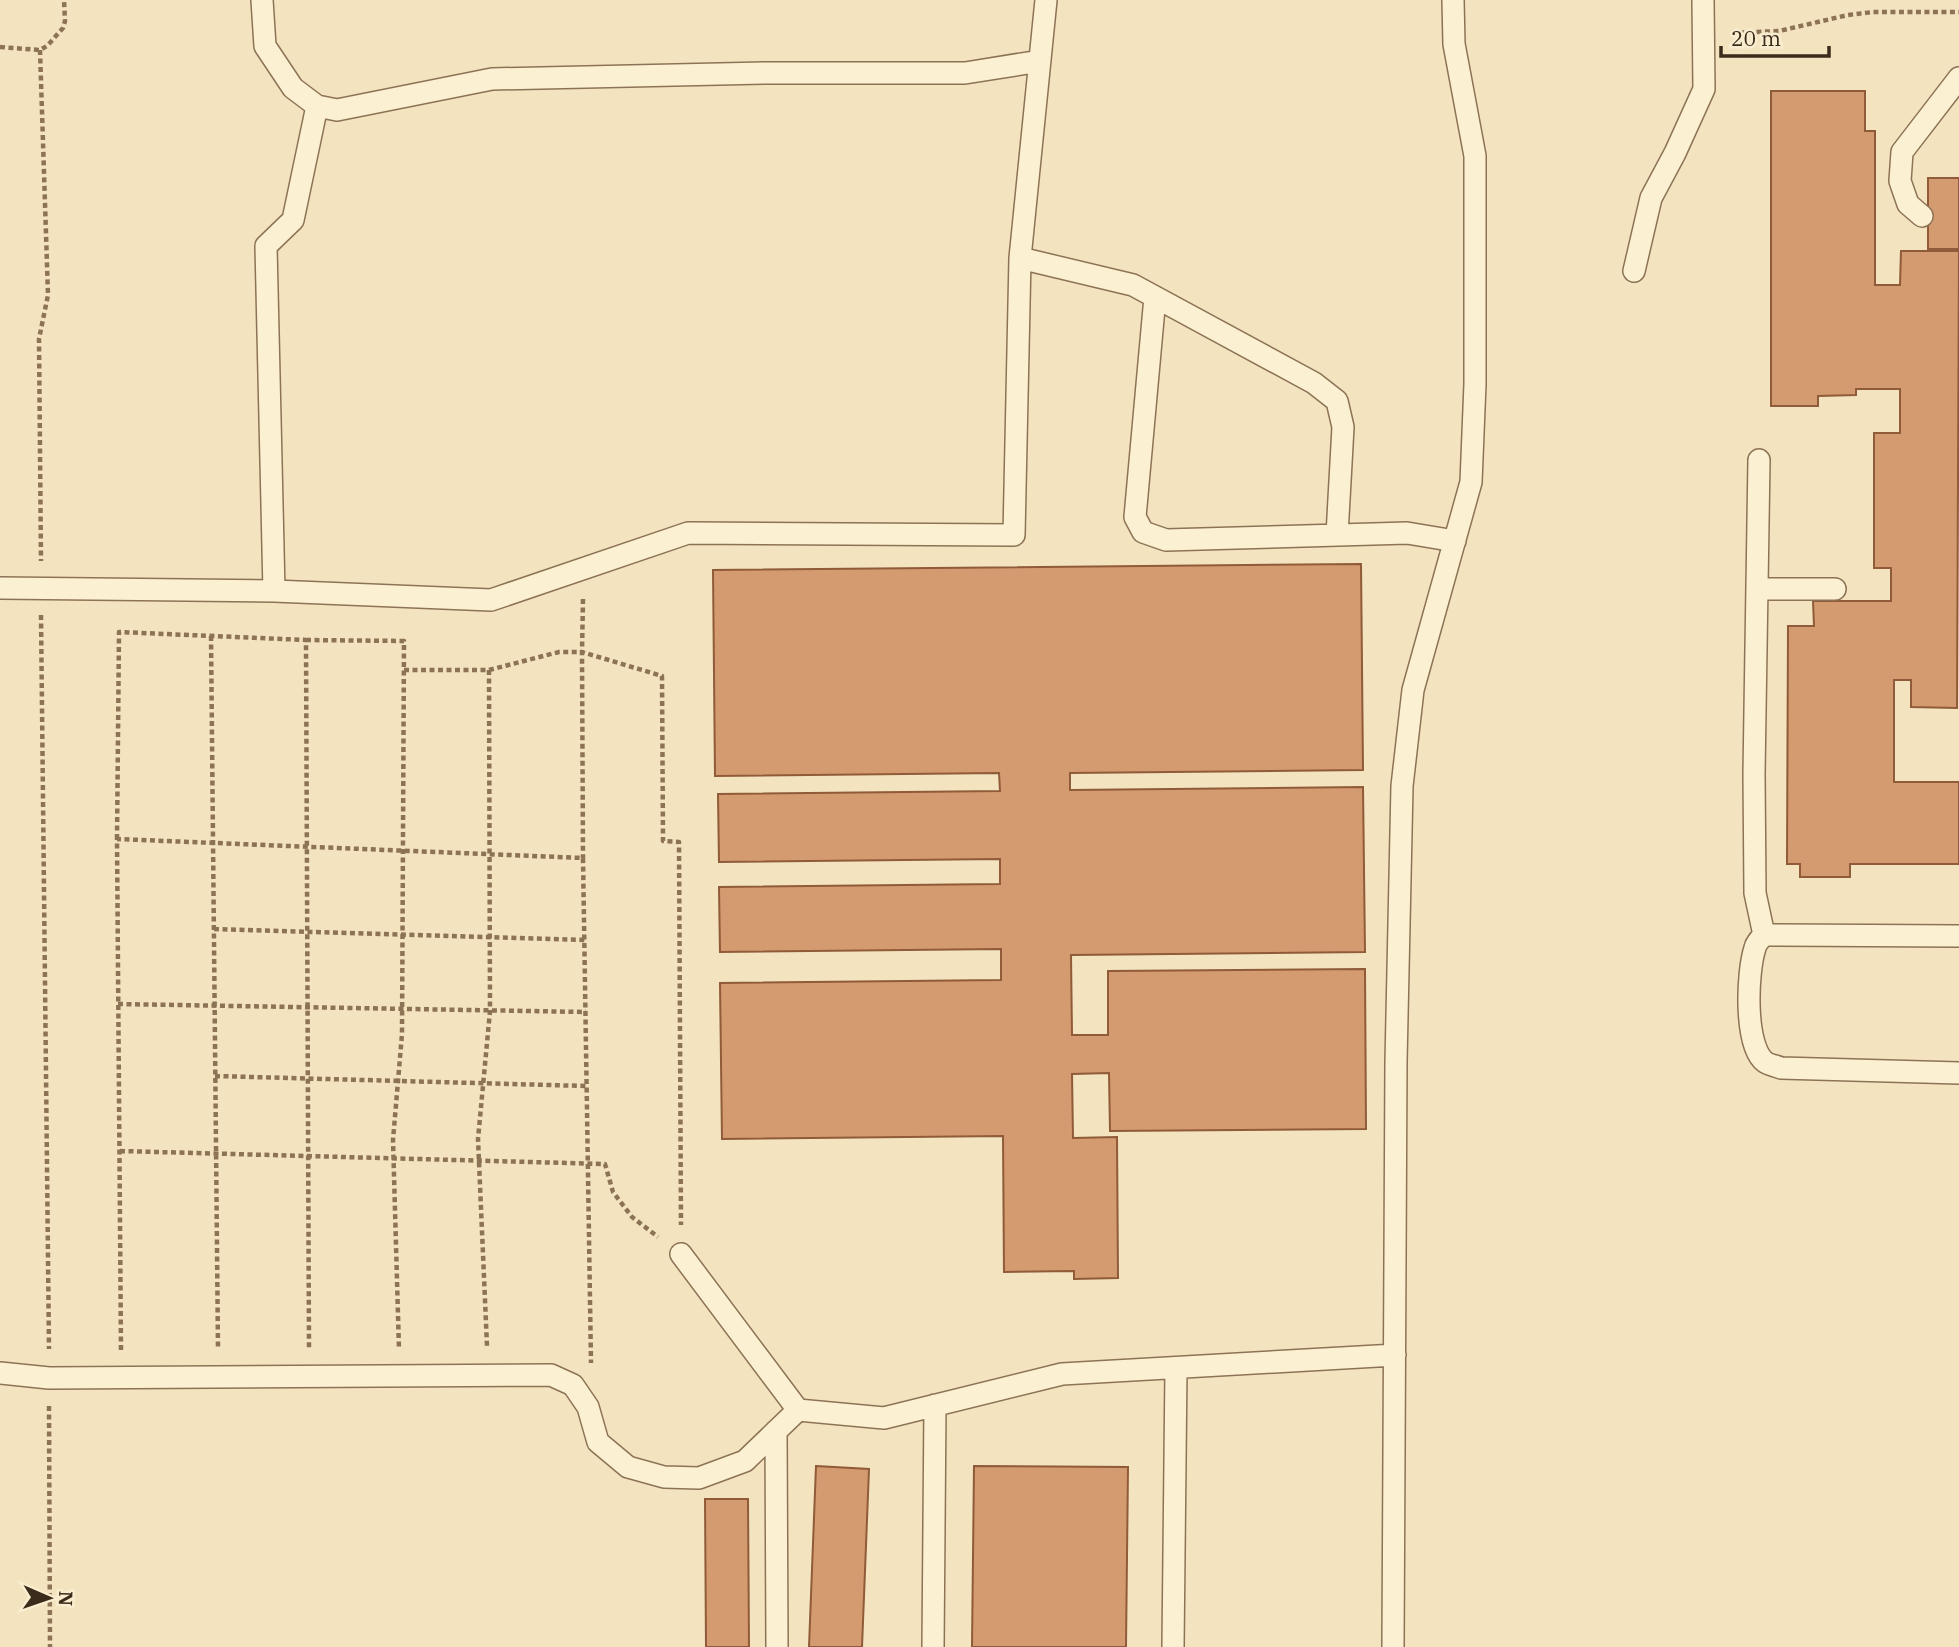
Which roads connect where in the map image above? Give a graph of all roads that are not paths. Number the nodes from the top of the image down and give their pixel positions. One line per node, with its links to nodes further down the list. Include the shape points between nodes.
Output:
1 (262, 0): 7 (lane, via 265,46 293,88)
2 (1046, 0): 5 (lane)
3 (1453, 0): 14 (lane, via 1454,44 1475,156 1471,482)
4 (1703, 0): 10 (lane, via 1704,89 1651,198)
5 (1040, 61): 7 (lane, via 965,73 492,79 337,110); 9 (lane)
6 (1959, 78): 8 (lane, via 1902,152 1900,181 1908,204)
7 (317, 106): 18 (lane, via 293,220 266,246)
8 (1922, 216)
9 (1020, 258): 11 (lane, via 1133,285); 18 (lane, via 1014,536 688,533 491,600)
10 (1634, 271)
11 (1155, 298): 13 (lane, via 1314,383 1337,401 1343,427); 13 (lane, via 1135,517 1143,532 1166,540)
12 (1759, 460): 16 (lane)
13 (1337, 535): 14 (lane, via 1407,533)
14 (1455, 541): 23 (lane, via 1413,690 1402,786)
15 (0, 588): 18 (lane)
16 (1757, 589): 17 (lane); 19 (lane, via 1755,893)
17 (1836, 589)
18 (274, 591)
19 (1764, 935): 20 (lane); 21 (lane, via 1755,945 1751,1032 1755,1048 1766,1062 1781,1068)
20 (1959, 936)
21 (1959, 1073)
22 (681, 1254): 27 (lane)
23 (1395, 1355): 24 (lane); 32 (lane)
24 (1176, 1367): 26 (lane, via 1062,1374); 31 (lane)
25 (0, 1373): 28 (lane, via 49,1378 551,1375 573,1385 588,1407 598,1442 628,1466 664,1477 699,1478 746,1461)
26 (935, 1405): 27 (lane, via 884,1418); 30 (lane)
27 (798, 1410): 28 (lane)
28 (776, 1431): 29 (lane)
29 (777, 1647)
30 (933, 1647)
31 (1173, 1647)
32 (1393, 1647)

